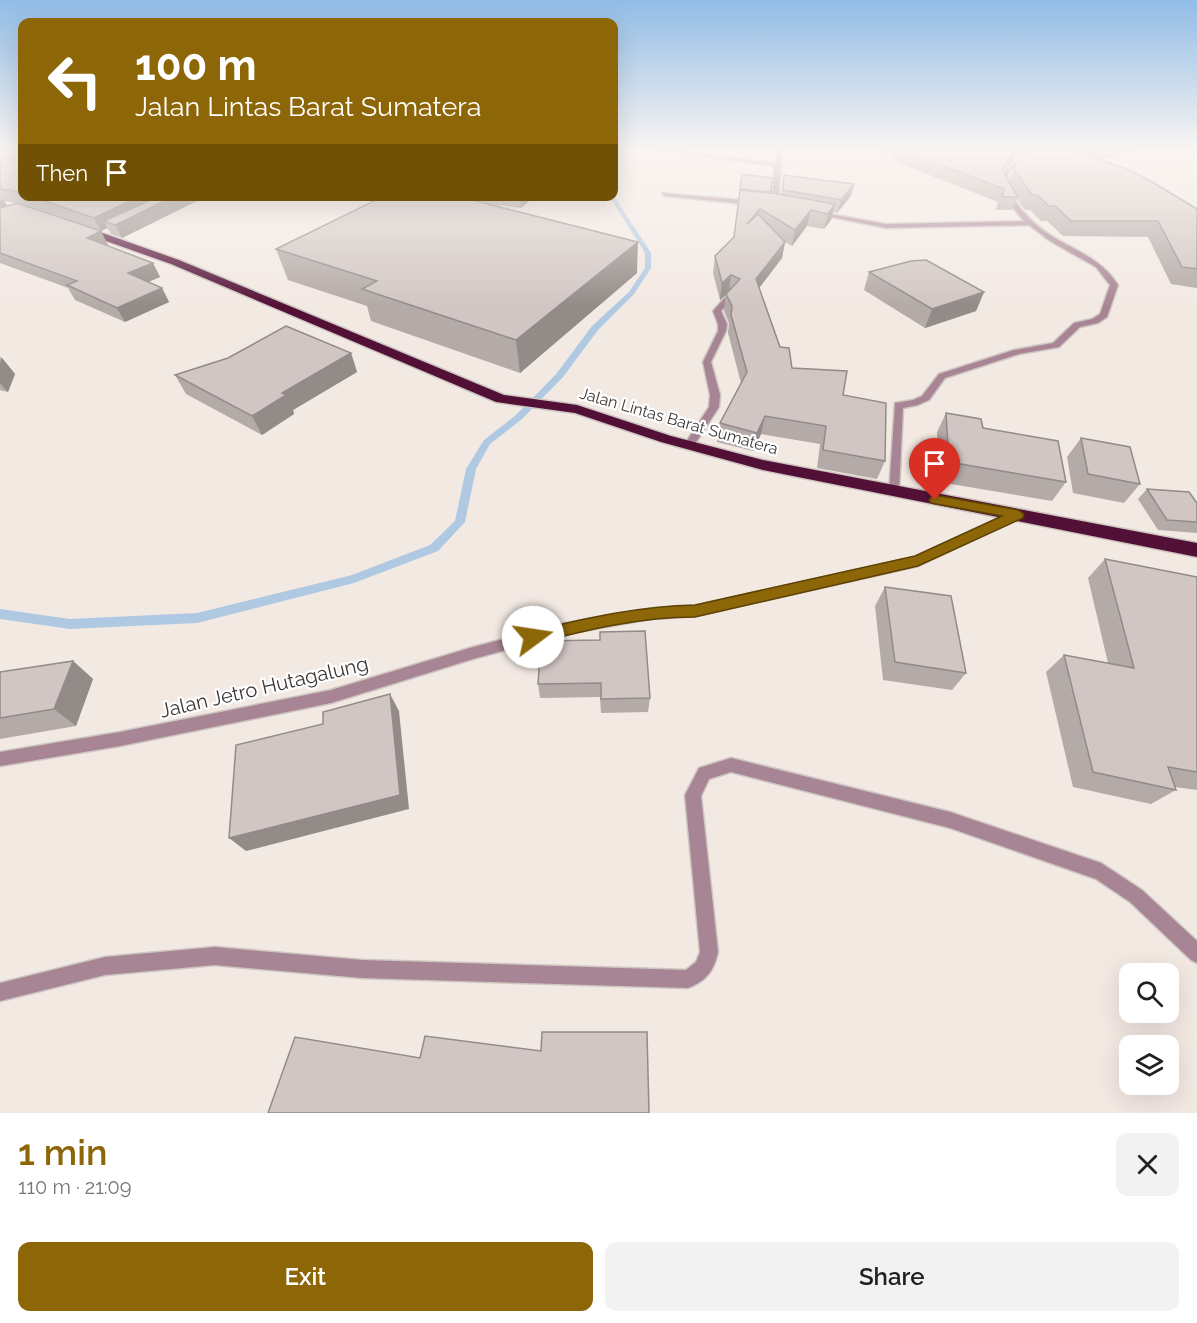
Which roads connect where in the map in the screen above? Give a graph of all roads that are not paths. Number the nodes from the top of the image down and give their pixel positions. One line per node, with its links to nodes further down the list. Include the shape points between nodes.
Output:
1 (744, 202): 4 (street)
2 (775, 202): 4 (street)
3 (1010, 202): 7 (street)
4 (775, 205): 5 (street)
5 (785, 207)
6 (807, 212): 7 (street, via 886,226)
7 (1029, 223): 11 (street, via 1105,270 1114,285 1104,315 1077,325 1056,345 1017,352 942,376 927,398 915,405 898,405)
8 (69, 225): 10 (highway, Jalan Lintas Barat Sumatera, via 105,232 501,399 577,409)
9 (731, 296): 10 (street, via 716,307 723,326 707,362 714,407)
10 (689, 445): 11 (highway, Jalan Lintas Barat Sumatera)
11 (894, 492): 12 (highway, Jalan Lintas Barat Sumatera)
12 (1018, 514): 13 (highway, Jalan Lintas Barat Sumatera); 14 (street, Jalan Jetro Hutagalung, via 918,561 695,611 667,611 593,622 452,658 341,693)
13 (1197, 550)
14 (0, 759)
15 (1197, 954): 16 (street, via 1136,896 1101,872 950,820 731,765 704,773 693,795 709,952 707,964 688,979 362,969 215,956 105,966)
16 (0, 992)

